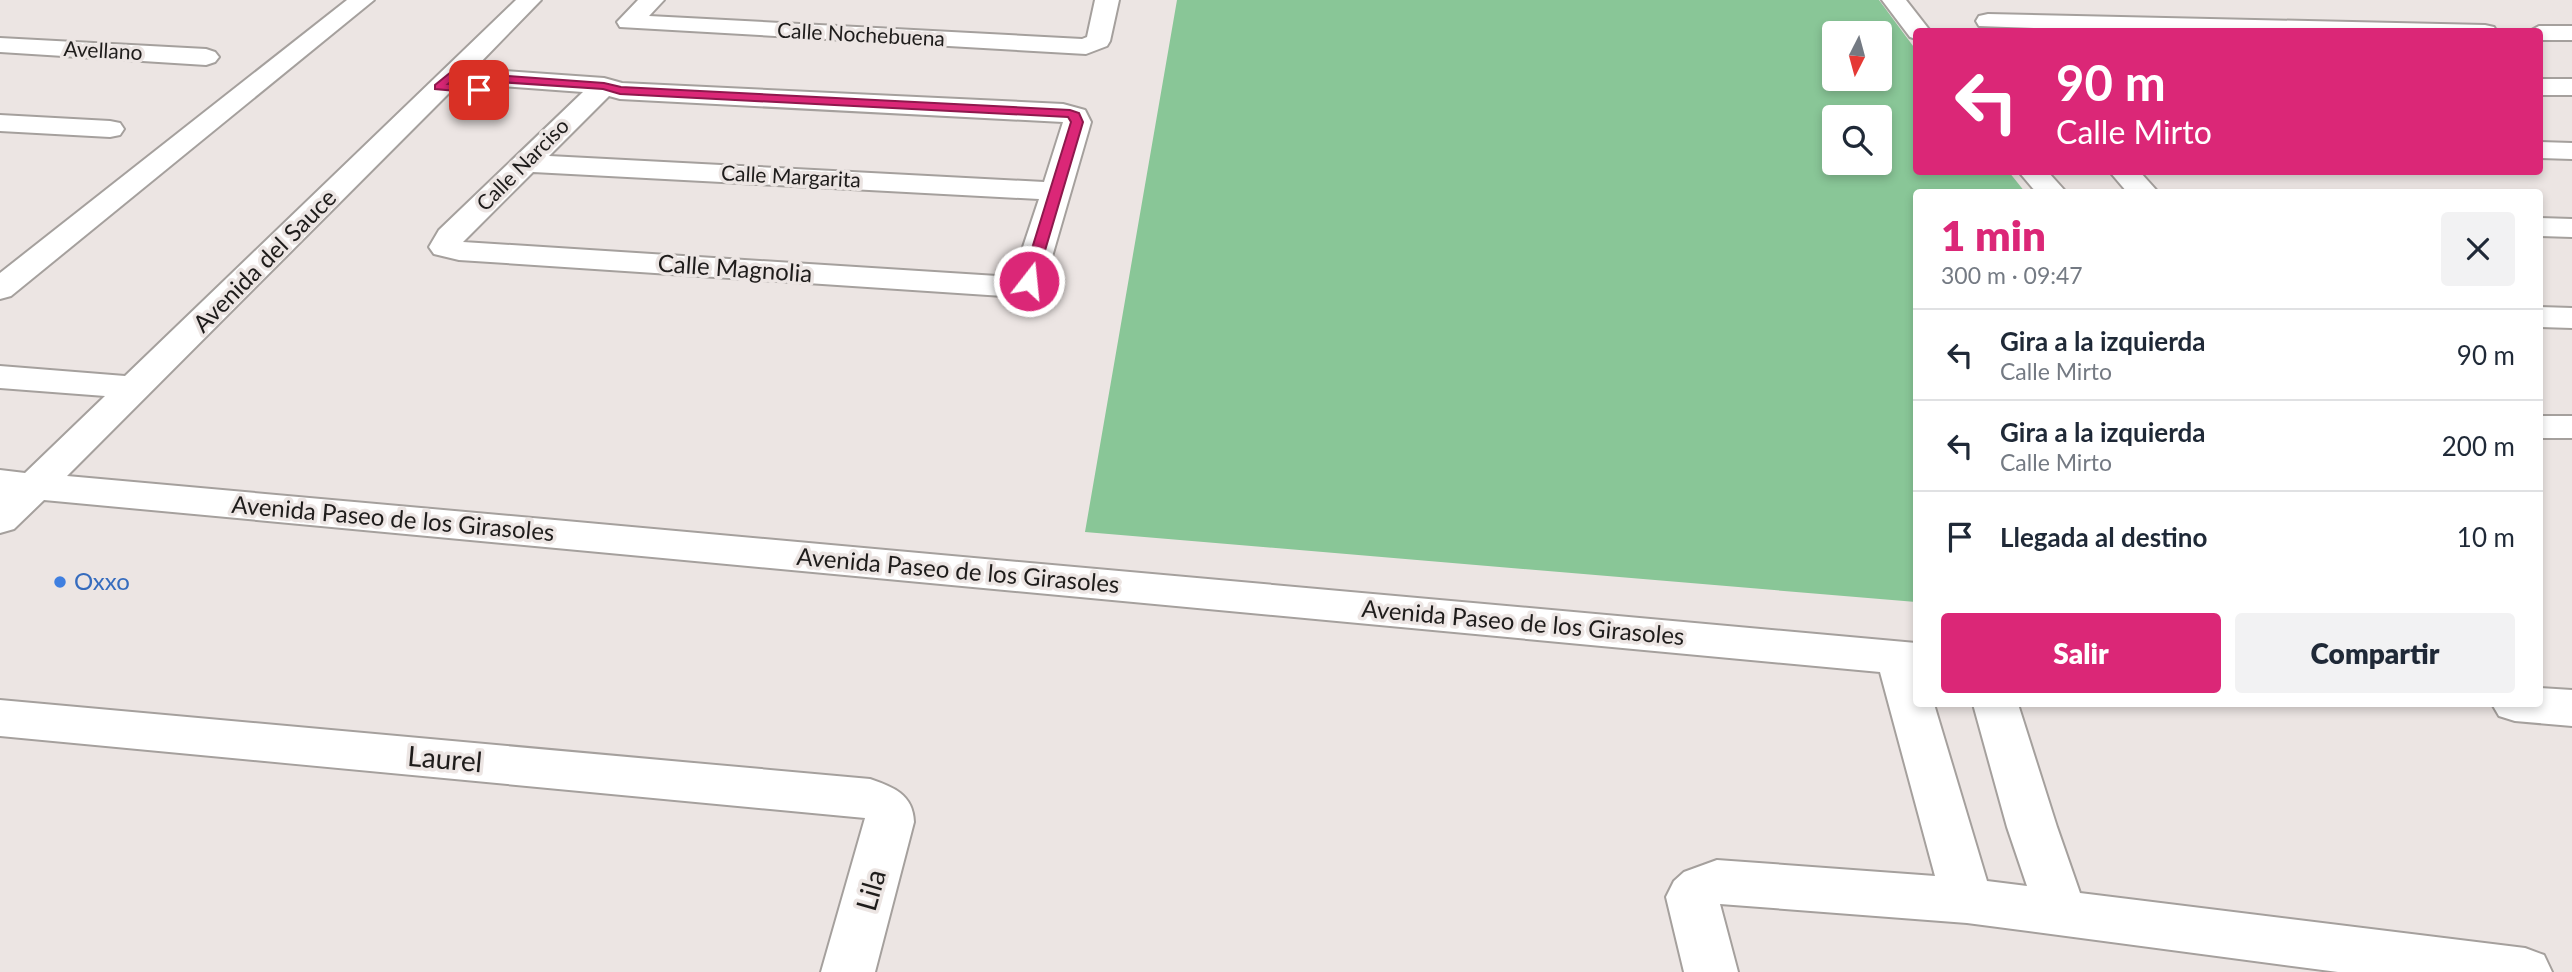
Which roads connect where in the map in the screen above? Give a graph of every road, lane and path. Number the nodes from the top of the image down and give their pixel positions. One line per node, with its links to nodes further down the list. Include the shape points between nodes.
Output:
1 (362, 0): 36 (street)
2 (529, 0): 19 (street, Avenida del Sauce)
3 (652, 0): 4 (street, Calle Nochebuena, via 629,22 1093,45 1098,41)
4 (1107, 0)
5 (1894, 0): 12 (street)
6 (2095, 0): 10 (street)
7 (2230, 7): 11 (street)
8 (2354, 7): 14 (street)
9 (1987, 20): 10 (street)
10 (2121, 25): 11 (street)
11 (2256, 27): 13 (street)
12 (1916, 28)
13 (2299, 28)
14 (2382, 28)
15 (2543, 33): 16 (street)
16 (2572, 33)
17 (0, 45): 18 (street, Avellano)
18 (206, 57)
19 (445, 81): 22 (street); 40 (street, Avenida del Sauce)
20 (2543, 87): 21 (street)
21 (2572, 87)
22 (606, 91): 27 (street, Calle Narciso); 32 (street, via 1063,112 1075,116 1077,122)
23 (0, 123): 24 (street)
24 (110, 129)
25 (2543, 150): 26 (street)
26 (2572, 151)
27 (526, 163): 32 (street, Calle Margarita); 35 (street, Calle Narciso, via 450,237)
28 (2037, 175): 30 (street)
29 (2127, 175): 31 (street)
30 (2048, 189)
31 (2140, 189)
32 (1056, 191): 35 (street, Calle Magnolia, via 1029,281 1012,288)
33 (2543, 228): 34 (street)
34 (2572, 228)
35 (446, 247)
36 (0, 289)
37 (2543, 317): 38 (street)
38 (2572, 318)
39 (0, 377): 40 (street)
40 (137, 388): 43 (street, Avenida del Sauce)
41 (2543, 427): 42 (street)
42 (2572, 427)
43 (18, 485): 44 (street, Avenida del Sauce); 45 (street, Avenida Paseo de los Girasoles)
44 (0, 520)
45 (1907, 658): 46 (street)
46 (1913, 682)
47 (2543, 706): 50 (street)
48 (1919, 707): 53 (street)
49 (1997, 707): 54 (street)
50 (2572, 708)
51 (0, 718): 52 (street, Laurel, via 870,799)
52 (887, 808): 56 (street, Lila, via 890,822)
53 (1967, 901): 54 (street); 57 (street, via 1717,882 1692,897)
54 (2062, 913): 55 (street)
55 (2467, 968): 58 (street)
56 (848, 972)
57 (1711, 972)
58 (2525, 972)

